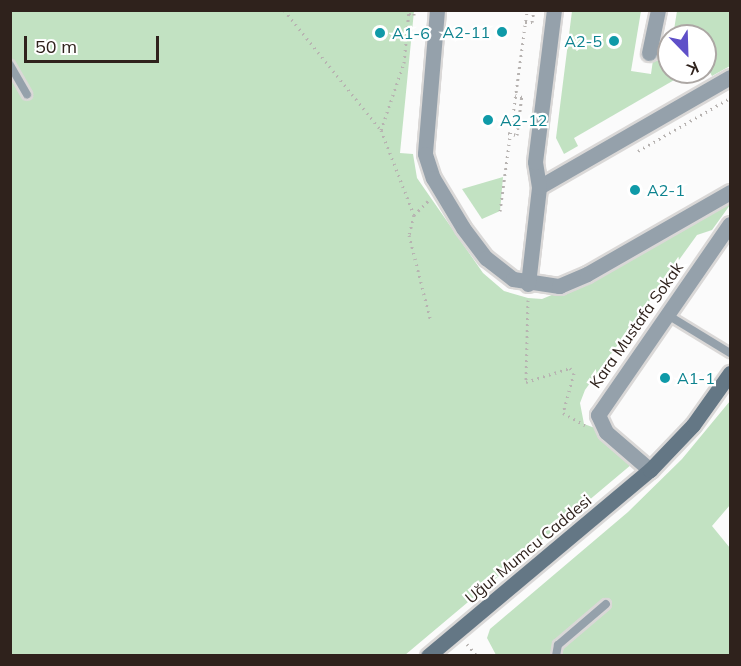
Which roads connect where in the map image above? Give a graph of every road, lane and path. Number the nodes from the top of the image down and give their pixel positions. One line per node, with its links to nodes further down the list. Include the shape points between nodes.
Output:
1 (284, 10): 17 (path)
2 (414, 10): 8 (path, via 414,15)
3 (437, 10): 20 (street, via 425,154)
4 (527, 10): 9 (path)
5 (534, 10): 9 (path, via 532,22)
6 (554, 10): 19 (street, via 535,162)
7 (658, 10): 12 (street)
8 (409, 12): 11 (path)
9 (525, 22): 16 (path)
10 (393, 36): 11 (path)
11 (406, 37): 17 (path, via 404,63)
12 (649, 53)
13 (10, 65): 15 (lane)
14 (730, 77): 19 (street)
15 (27, 95)
16 (514, 95): 18 (path); 18 (path, via 522,97 517,135)
17 (381, 130): 23 (path)
18 (508, 133): 22 (path)
19 (539, 187): 25 (street)
20 (439, 189): 23 (path); 25 (street, via 477,248 513,279)
21 (730, 192): 25 (street, via 587,274 559,286)
22 (500, 211)
23 (414, 215): 27 (path, via 408,235)
24 (730, 224): 26 (street, Kara Mustafa Sokak)
25 (528, 284): 30 (path, via 526,382 570,368 574,373 563,413)
26 (666, 314): 28 (lane); 30 (street, Kara Mustafa Sokak, via 601,406 600,423)
27 (430, 318)
28 (730, 353)
29 (730, 373): 31 (street, Uğur Mumcu Caddesi, via 693,425)
30 (606, 432): 31 (street)
31 (650, 471): 34 (street, Uğur Mumcu Caddesi)
32 (606, 604): 36 (lane, via 558,645)
33 (467, 644): 35 (path)
34 (428, 656)
35 (477, 656)
36 (556, 656)

